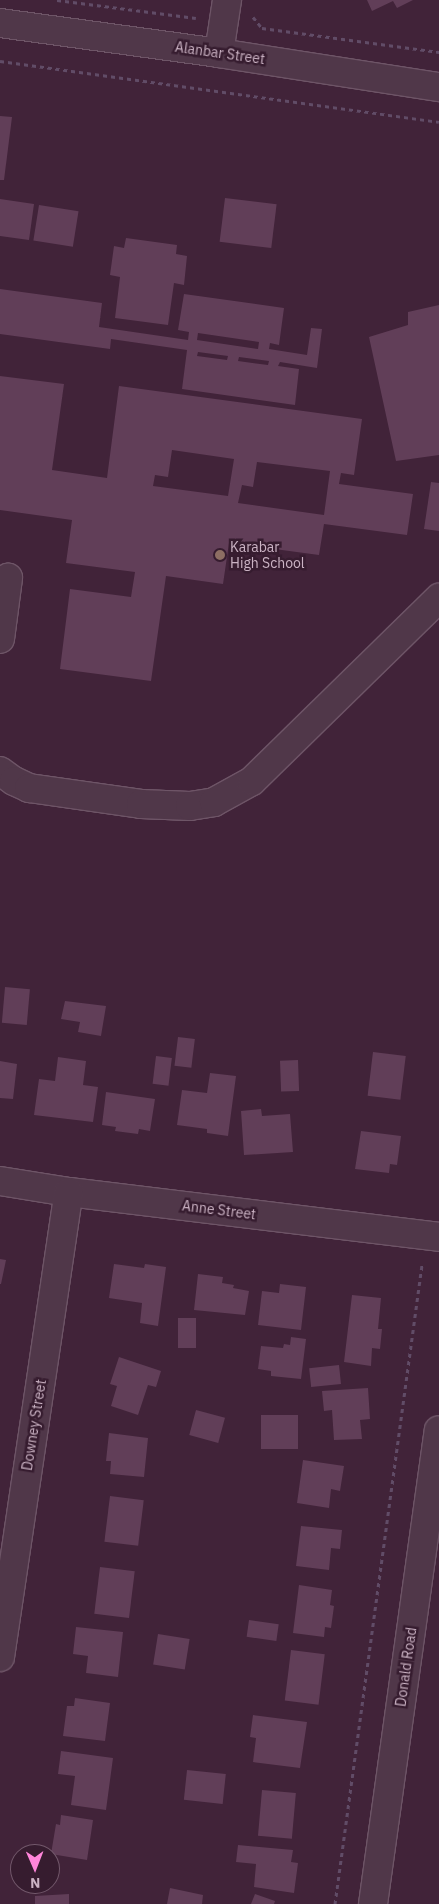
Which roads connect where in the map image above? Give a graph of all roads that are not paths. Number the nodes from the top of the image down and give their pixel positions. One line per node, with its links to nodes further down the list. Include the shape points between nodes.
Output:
1 (225, 11): 3 (street)
2 (0, 23): 3 (street, Alanbar Street)
3 (220, 53): 4 (street, Alanbar Street)
4 (439, 87)
5 (8, 578): 7 (street)
6 (439, 598): 8 (street, via 252,780 214,802 190,806 141,804 29,788)
7 (0, 639)
8 (0, 771)
9 (0, 1181): 10 (street, Anne Street)
10 (69, 1192): 11 (street, Anne Street); 14 (street, Downey Street)
11 (439, 1237)
12 (439, 1431): 13 (street, Donald Road)
13 (436, 1477): 15 (street, Donald Road)
14 (0, 1657)
15 (372, 1904)

